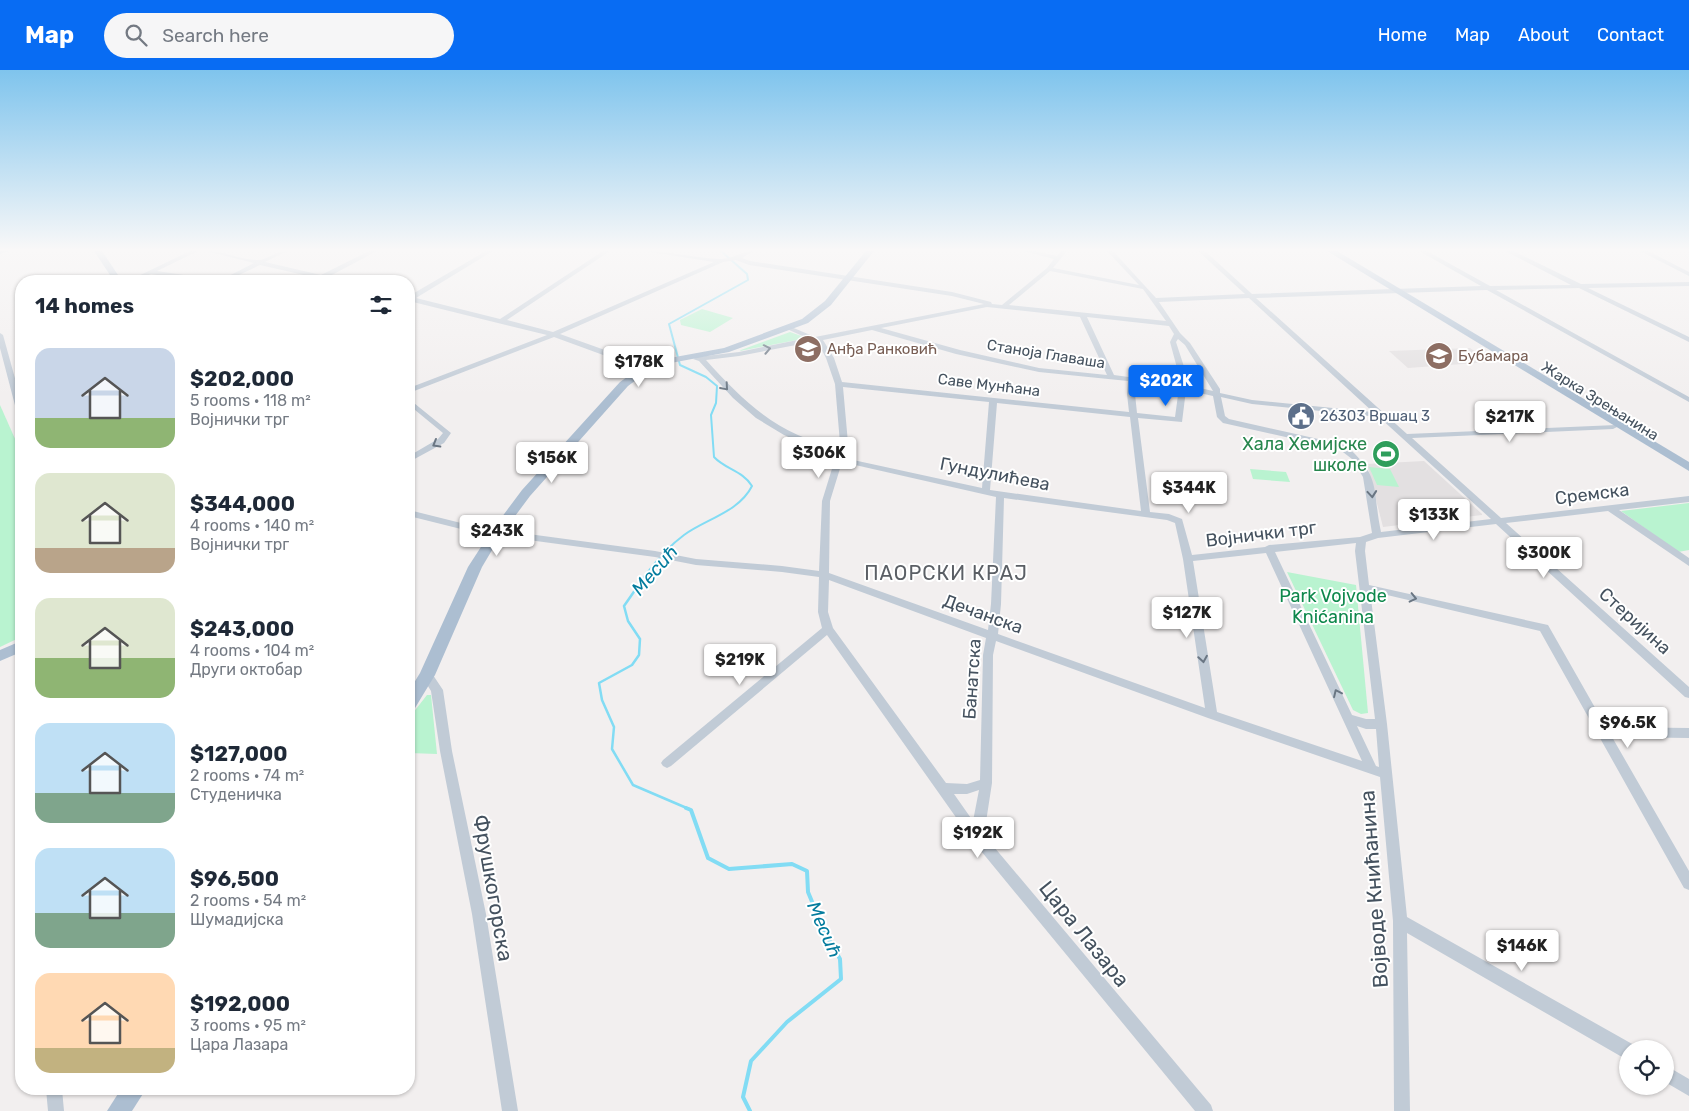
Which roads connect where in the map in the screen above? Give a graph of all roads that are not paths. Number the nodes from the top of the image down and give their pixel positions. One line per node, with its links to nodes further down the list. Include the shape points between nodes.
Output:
1 (415, 300): 17 (street)
2 (533, 300): 17 (street)
3 (633, 300): 21 (street)
4 (830, 300): 19 (main road, via 808,319)
5 (977, 300): 14 (street)
6 (1012, 300): 15 (street)
7 (1155, 300): 8 (street); 18 (street)
8 (1168, 300)
9 (1254, 300): 44 (street, Стеријина)
10 (1405, 300): 45 (main road, Жарка Зрењанина)
11 (1415, 300): 51 (main road, Жарка Зрењанина)
12 (1509, 300): 41 (street)
13 (1607, 300): 25 (street)
14 (990, 305): 15 (street); 20 (street)
15 (1004, 306): 16 (street)
16 (1082, 314): 18 (street); 33 (street)
17 (501, 321): 21 (street)
18 (1172, 324): 22 (street)
19 (789, 328): 24 (street); 26 (main road)
20 (874, 328): 24 (street); 33 (street, Станоја Главаша, via 1011,364)
21 (553, 334): 30 (street, via 628,361); 37 (street)
22 (1177, 334): 36 (street, via 1173,342 1184,379); 39 (street, via 1188,344 1211,379)
23 (0, 335): 31 (street)
24 (816, 339): 27 (street, one-way to 24); 35 (street, via 830,358)
25 (1689, 340)
26 (726, 350): 27 (street); 28 (main road)
27 (739, 354): 29 (street)
28 (687, 358): 29 (street); 30 (main road)
29 (701, 359): 48 (street, one-way to 48, via 739,402 765,422 782,432)
30 (649, 365): 60 (main road, via 614,394 526,493)
31 (9, 366): 32 (street); 38 (street)
32 (0, 368)
33 (1111, 378): 34 (street, Станоја Главаша)
34 (1132, 379): 36 (street, Станоја Главаша); 43 (street)
35 (839, 384): 40 (street, Саве Мунћана); 47 (street)
36 (1183, 386): 39 (street, Станоја Главаша); 43 (street, via 1179,420)
37 (415, 389)
38 (15, 390)
39 (1216, 396): 44 (street, Станоја Главаша); 61 (street, one-way to 61, via 1221,417 1226,421 1336,446 1353,455 1371,482)
40 (993, 400): 43 (street, Саве Мунћана); 53 (street)
41 (1689, 400)
42 (415, 406): 49 (street, one-way to 49, via 447,433 441,441)
43 (1135, 415): 57 (street)
44 (1382, 415): 46 (street, Стеријина)
45 (1613, 426): 46 (street); 52 (main road, Жарка Зрењанина)
46 (1406, 436): 59 (street, Стеријина)
47 (843, 448): 48 (street); 50 (street, Цара Лазара)
48 (831, 449): 50 (street)
49 (415, 456)
50 (839, 459): 53 (street, Гундулићева); 66 (street, Цара Лазара, via 826,500)
51 (1689, 467)
52 (1689, 474)
53 (986, 491): 54 (street, Гундулићева)
54 (1000, 495): 57 (street, Гундулићева); 69 (street, Банатска)
55 (1689, 499): 56 (street, Сремска)
56 (1610, 508): 59 (street, Сремска); 65 (street)
57 (1146, 514): 64 (street, Војнички трг, via 1179,521)
58 (415, 515): 60 (street, Дечанска)
59 (1499, 521): 61 (street); 74 (street, Стеријина)
60 (496, 532): 66 (street, Дечанска, via 668,558); 72 (main road, via 475,567)
61 (1377, 535): 62 (street)
62 (1361, 540): 63 (street, Војнички трг); 67 (street)
63 (1269, 548): 64 (street, Војнички трг); 76 (street, Војводе Книћанина, one-way to 63)
64 (1188, 559): 75 (street, one-way to 75)
65 (1689, 563)
66 (824, 575): 68 (street, Цара Лазара, via 823,612); 69 (street, Дечанска)
67 (1365, 587): 77 (street, Војводе Книћанина); 78 (street, one-way to 78, via 1544,628)
68 (828, 629): 80 (street); 84 (street, Цара Лазара)
69 (992, 636): 75 (street, Дечанска); 83 (street, Банатска, via 988,654)
70 (15, 649): 71 (main road)
71 (0, 656)
72 (427, 675): 73 (main road); 95 (street, Фрушкогорска, via 437,690 479,914)
73 (415, 694)
74 (1689, 694)
75 (1212, 715): 81 (street, Дечанска)
76 (1349, 718): 77 (street, via 1366,724); 81 (street, Војводе Книћанина)
77 (1381, 724): 82 (street, Војводе Книћанина)
78 (1603, 732): 79 (street); 86 (street)
79 (1689, 733)
80 (667, 763)
81 (1372, 770): 82 (street, Дечанска)
82 (1386, 774): 87 (street, Војводе Книћанина)
83 (986, 783): 84 (street, via 967,789); 85 (street, Банатска)
84 (944, 788): 85 (street, Цара Лазара)
85 (977, 836): 96 (street, Цара Лазара)
86 (1689, 884)
87 (1400, 921): 88 (street); 97 (street, Војводе Книћанина)
88 (1619, 1046)
89 (1674, 1079): 90 (street)
90 (1689, 1088)
91 (55, 1095): 93 (street)
92 (130, 1095): 94 (main road)
93 (56, 1111)
94 (118, 1111)
95 (510, 1111)
96 (1205, 1111)
97 (1402, 1111)

